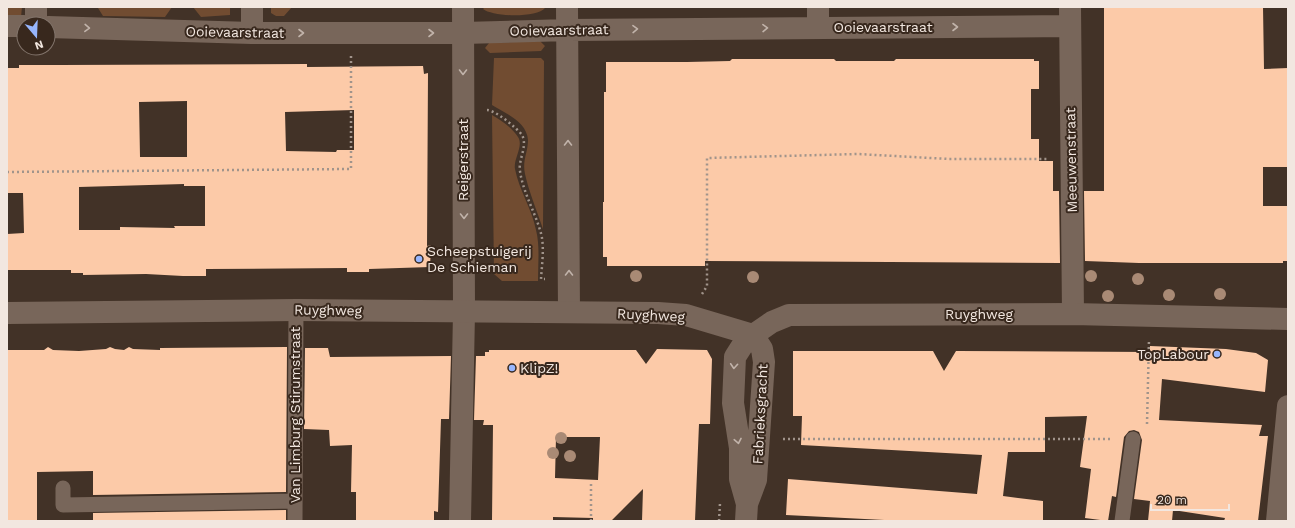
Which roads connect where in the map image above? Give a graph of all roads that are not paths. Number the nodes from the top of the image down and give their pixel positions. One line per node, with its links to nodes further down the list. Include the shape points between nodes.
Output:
1 (252, 7): 8 (street)
2 (463, 7): 9 (street, Reigerstraat)
3 (567, 7): 7 (street)
4 (818, 17): 5 (street, Ooievaarstraat, one-way to 5); 7 (street, Ooievaarstraat, one-way to 4)
5 (1070, 17): 14 (street, Meeuwenstraat)
6 (56, 27): 8 (street, Ooievaarstraat, one-way to 8)
7 (568, 30): 9 (street, Ooievaarstraat); 12 (street, one-way to 7)
8 (252, 33): 9 (street, Ooievaarstraat, one-way to 9)
9 (463, 33): 11 (street, Reigerstraat, one-way to 11)
10 (296, 310): 11 (street, Ruyghweg); 13 (street, Ruyghweg); 20 (lane, Van Limburg Stirumstraat)
11 (464, 312): 12 (street, Ruyghweg); 23 (street, Reigerstraat)
12 (570, 312): 16 (street, Ruyghweg, via 686,315)
13 (7, 313)
14 (1073, 314): 15 (street, Ruyghweg); 16 (street, Ruyghweg, via 789,315 763,327)
15 (1288, 319)
16 (753, 335): 21 (street, Fabrieksgracht, via 762,349 764,362 756,480); 21 (street, Fabrieksgracht, one-way to 21, via 735,357 732,402 740,448 740,479)
17 (1288, 406): 25 (street)
18 (1133, 439): 24 (lane)
19 (63, 488): 20 (lane, via 63,505)
20 (295, 501): 22 (lane, Van Limburg Stirumstraat)
21 (746, 512)
22 (295, 521)
23 (460, 521)
24 (1122, 521)
25 (1277, 521)

